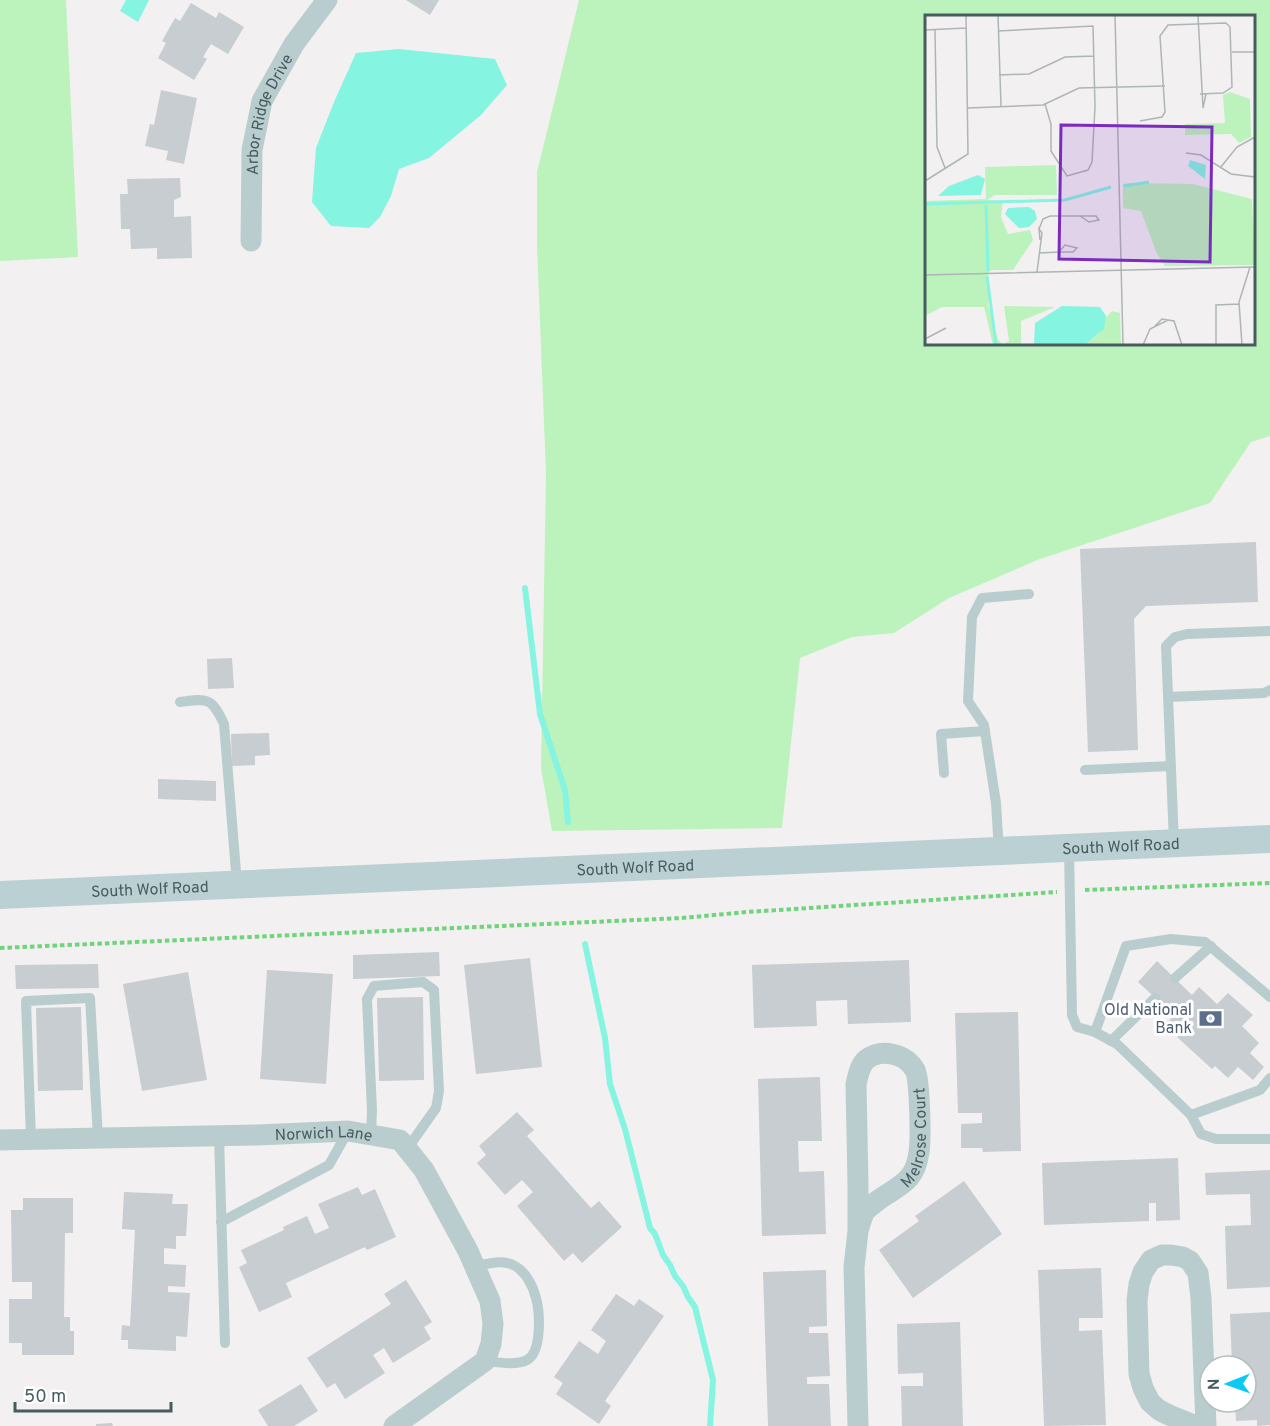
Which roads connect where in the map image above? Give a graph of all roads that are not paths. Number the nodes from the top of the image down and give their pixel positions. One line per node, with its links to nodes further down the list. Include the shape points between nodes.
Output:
1 (327, 0): 2 (street, Arbor Ridge Drive, via 294,44 262,100 252,150)
2 (251, 241)
3 (1029, 594): 8 (lane, via 982,598 972,617 968,701)
4 (1270, 631): 6 (lane, via 1175,637 1166,646)
5 (1270, 690): 6 (lane)
6 (1168, 697): 9 (lane)
7 (180, 702): 16 (lane, via 201,699 216,706 224,723)
8 (985, 731): 11 (lane, via 941,734); 15 (lane)
9 (1171, 766): 10 (lane); 13 (lane)
10 (1085, 770)
11 (944, 773)
12 (1270, 839): 13 (main road, South Wolf Road)
13 (1174, 844): 14 (main road, South Wolf Road)
14 (1069, 848): 15 (main road, South Wolf Road); 22 (lane, via 1072,1015 1077,1027)
15 (999, 851): 16 (main road, South Wolf Road)
16 (237, 885): 17 (main road, South Wolf Road)
17 (0, 895)
18 (1211, 946): 19 (lane); 20 (lane); 22 (lane, via 1171,939 1126,946)
19 (1175, 978)
20 (1270, 997)
21 (1155, 998): 23 (lane)
22 (1095, 1032): 23 (lane)
23 (1111, 1041): 25 (lane)
24 (1270, 1078): 25 (lane, via 1260,1090)
25 (1191, 1115): 31 (lane, via 1201,1134 1216,1139)
26 (348, 1131): 27 (street, Norwich Lane); 28 (street, Norwich Lane); 34 (lane, via 328,1165)
27 (371, 1135): 33 (street, Norwich Lane, via 400,1140); 33 (lane, via 367,999 374,986 423,982 434,990 439,1091 436,1108)
28 (219, 1136): 29 (street, Norwich Lane); 34 (lane)
29 (98, 1138): 30 (street, Norwich Lane); 30 (lane, via 90,998 26,1001)
30 (31, 1139): 32 (street, Norwich Lane)
31 (1270, 1139)
32 (0, 1140)
33 (407, 1149): 36 (street, Norwich Lane, via 424,1170)
34 (221, 1222): 37 (lane)
35 (858, 1231): 35 (street, Melrose Court, via 867,1209 906,1183 920,1152 916,1072 901,1056 879,1054 866,1059 856,1084); 40 (street, Melrose Court, via 854,1267)
36 (476, 1266): 38 (street, Norwich Lane, via 490,1301 493,1324); 38 (lane, via 502,1262 522,1271 536,1298 539,1315 532,1355 518,1363)
37 (225, 1343)
38 (485, 1361): 39 (street)
39 (394, 1426)
40 (858, 1426)
41 (1196, 1426): 42 (street, via 1150,1402 1139,1374 1139,1284 1151,1260 1162,1255 1190,1261 1198,1273)
42 (1206, 1426)

